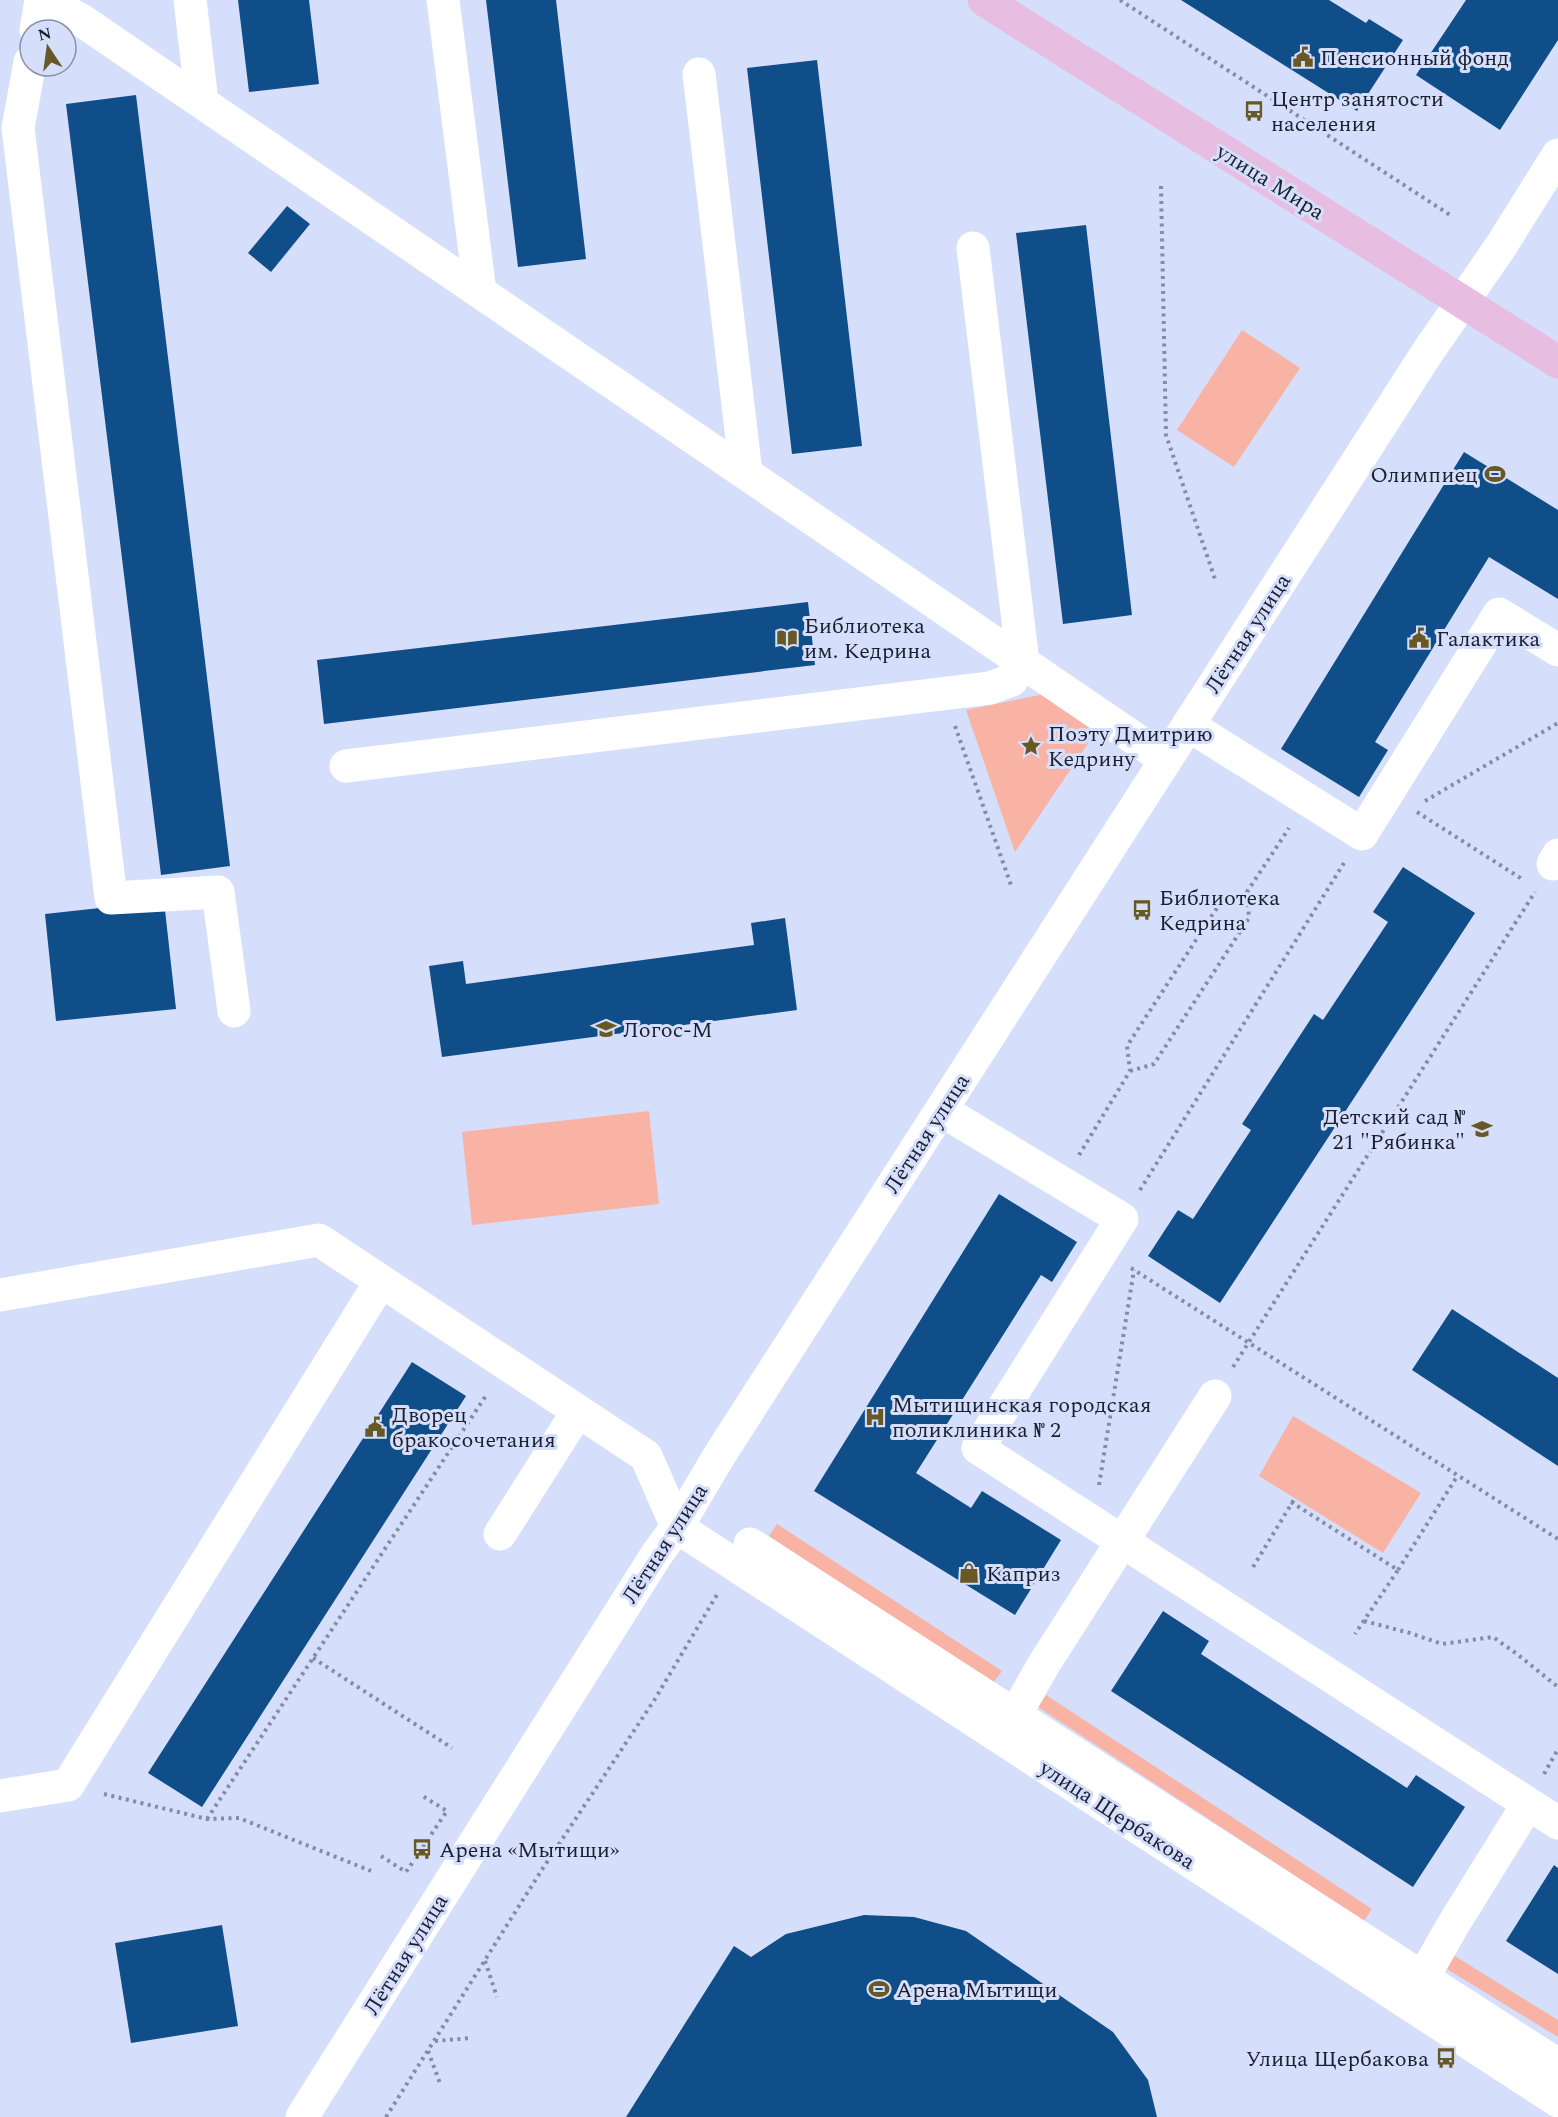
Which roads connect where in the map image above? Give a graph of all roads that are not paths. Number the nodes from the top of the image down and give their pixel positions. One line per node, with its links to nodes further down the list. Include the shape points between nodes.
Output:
1 (43, 0): 5 (street); 8 (street, via 81,20)
2 (190, 0): 8 (street)
3 (443, 0): 12 (street)
4 (984, 0): 13 (main road, улица Мира)
5 (39, 18)
6 (699, 74): 15 (street)
7 (25, 78): 9 (street)
8 (202, 102): 12 (street)
9 (9, 129): 21 (street, via 111,898 218,892)
10 (1558, 155): 13 (street, Лётная улица)
11 (973, 248): 17 (street)
12 (480, 292): 15 (street)
13 (1463, 301): 14 (main road, улица Мира); 18 (street, Лётная улица)
14 (1558, 362)
15 (746, 473): 17 (street)
16 (1558, 650): 18 (street, via 1499,614 1362,834)
17 (1023, 662): 19 (street); 20 (street, via 1012,680 990,688)
18 (1188, 724): 19 (street, Лётная улица)
19 (1166, 760): 22 (street, Лётная улица)
20 (346, 766)
21 (234, 1011)
22 (941, 1110): 27 (street, Лётная улица); 29 (street, via 1122,1219 978,1448)
23 (381, 1281): 24 (street, via 319,1240); 26 (street); 32 (street, via 68,1785)
24 (0, 1295)
25 (1215, 1396): 29 (street)
26 (578, 1411): 27 (street, via 646,1456); 28 (street)
27 (677, 1527): 31 (street, улица Щербакова); 38 (street, Лётная улица)
28 (500, 1534)
29 (1122, 1542): 31 (street); 33 (street)
30 (750, 1544): 31 (street)
31 (1008, 1726): 35 (street, улица Щербакова)
32 (0, 1796)
33 (1528, 1804): 34 (street); 35 (street)
34 (1558, 1823)
35 (1415, 1991): 36 (street); 37 (street, улица Щербакова)
36 (1558, 2065)
37 (1558, 2102)
38 (302, 2117)

